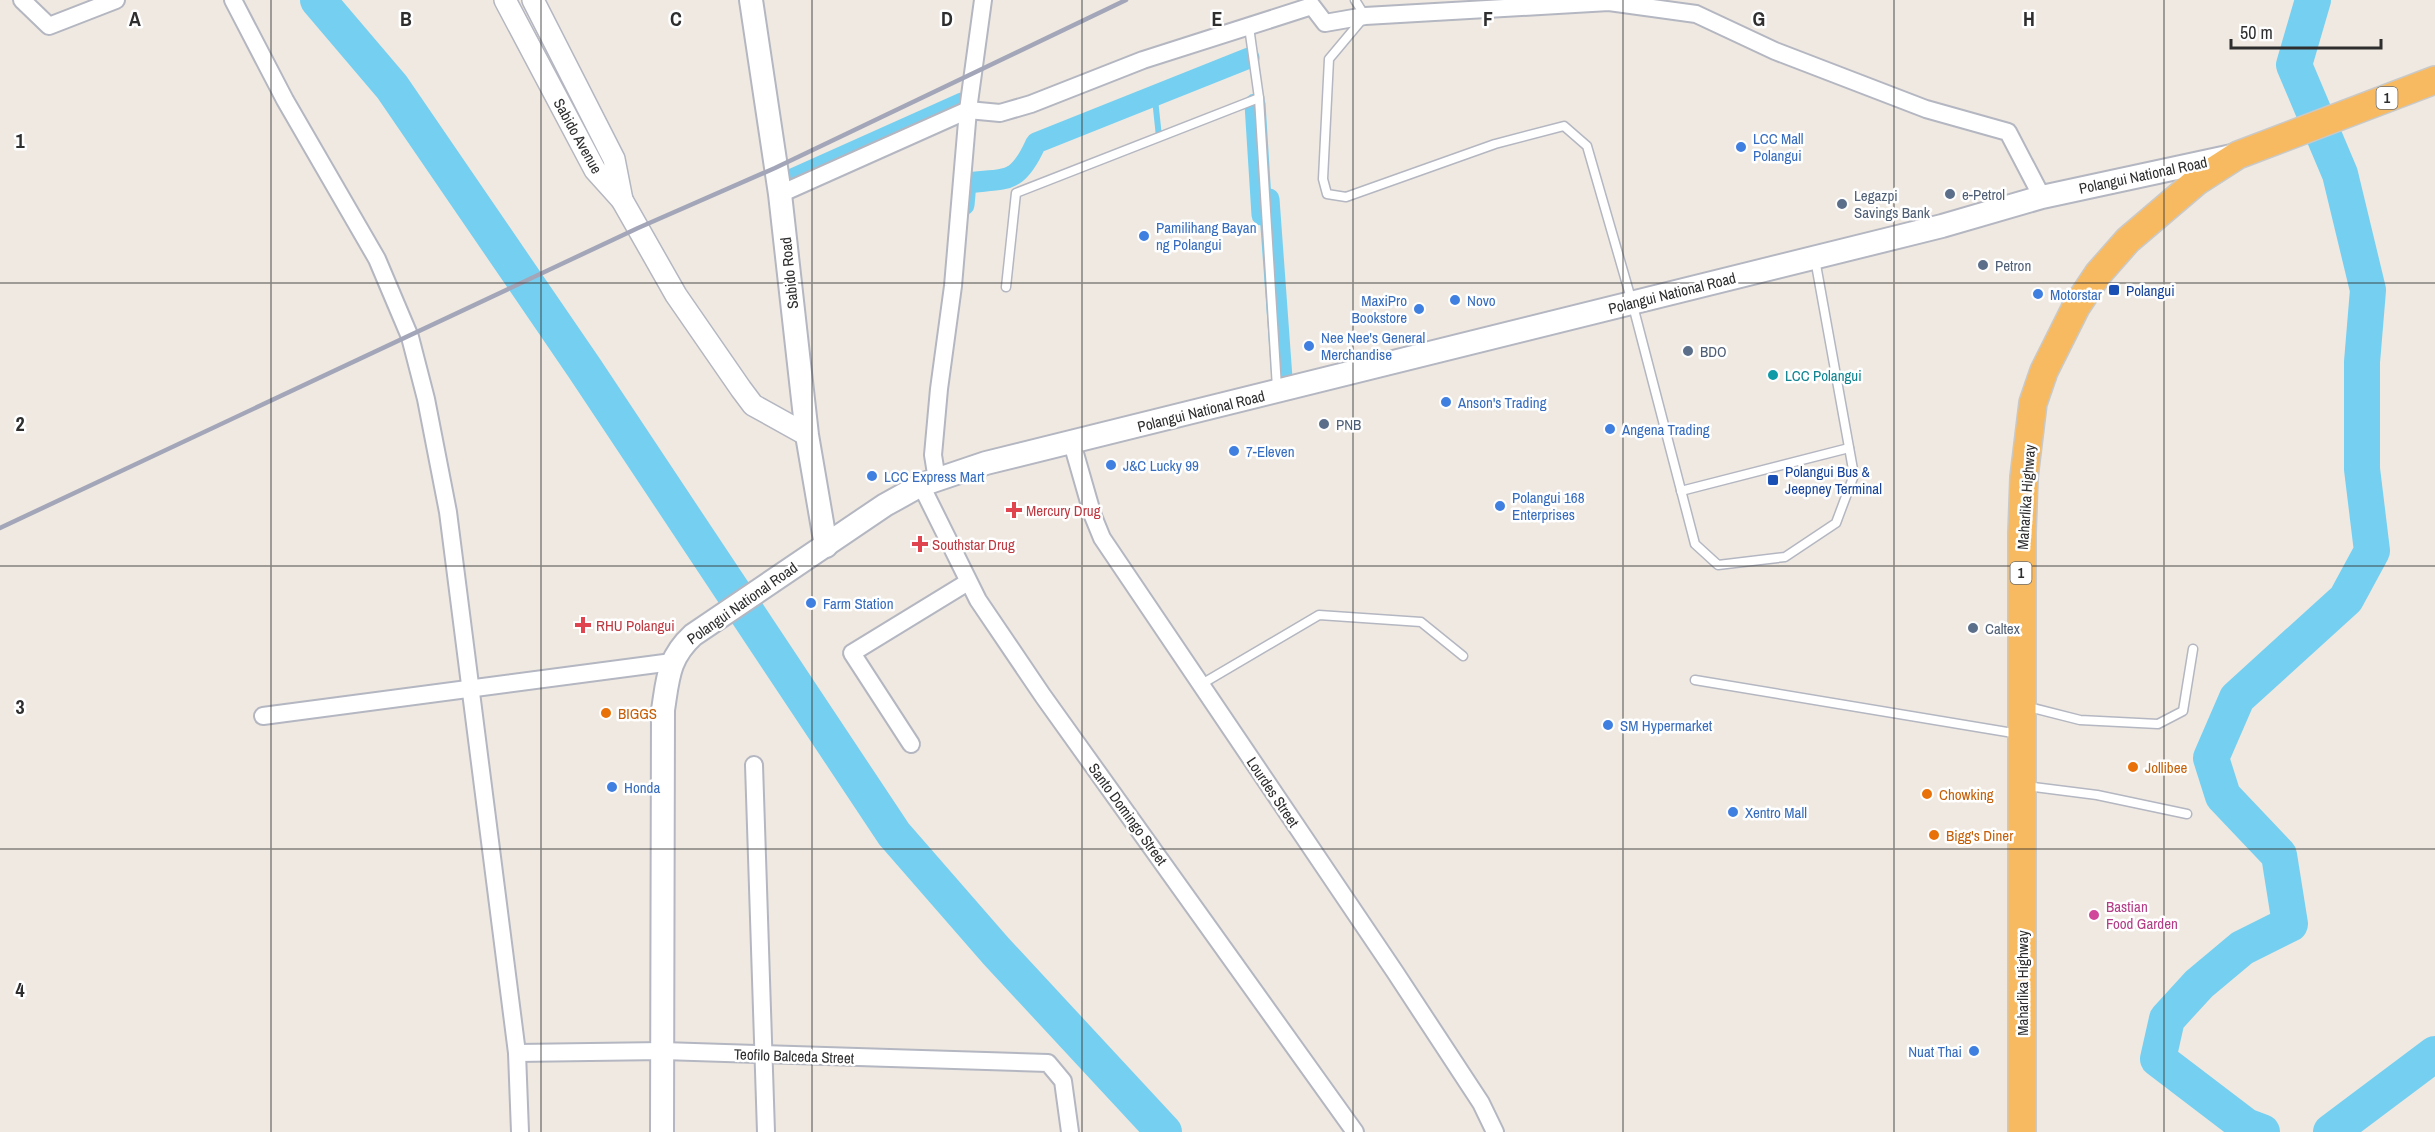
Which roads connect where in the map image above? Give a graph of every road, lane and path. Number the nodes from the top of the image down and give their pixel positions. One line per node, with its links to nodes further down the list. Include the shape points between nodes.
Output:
1 (22, 0): 2 (street, via 49,26)
2 (116, 0)
3 (232, 0): 35 (street, via 377,260 410,337 448,512)
4 (505, 0): 18 (street, Sabido Avenue, via 595,170)
5 (533, 0): 18 (street, Sabido Avenue, via 614,159)
6 (752, 0): 16 (main road, Sabido Road)
7 (982, 0): 14 (street)
8 (1354, 0): 10 (lane)
9 (1698, 7): 10 (street, via 1610,2); 17 (street, via 1775,51 1915,105 2008,132)
10 (1365, 15): 11 (street, via 1325,23 1312,6); 21 (lane, via 1329,59 1323,179 1327,194 1346,197 1495,144 1564,126 1587,146)
11 (1249, 27): 13 (lane); 14 (street, via 1143,60 1031,104 1000,113)
12 (2435, 80): 15 (highway, Maharlika Highway / 1)
13 (1259, 98): 20 (lane, via 1016,193); 22 (lane)
14 (968, 110): 16 (street); 26 (street, via 953,286)
15 (2238, 155): 17 (main road, Polangui National Road); 36 (highway, Maharlika Highway / 1, via 2196,182 2128,240 2076,307 2044,371 2033,403 2024,477)
16 (780, 194): 23 (main road, Sabido Road)
17 (2042, 197): 19 (main road, Polangui National Road)
18 (622, 200): 23 (street, via 676,295 753,405)
19 (1815, 258): 21 (main road, Polangui National Road); 25 (lane)
20 (1006, 287)
21 (1632, 302): 22 (main road, Polangui National Road); 27 (lane)
22 (1278, 392): 24 (main road, Polangui National Road)
23 (807, 435): 28 (main road, Sabido Road)
24 (1072, 443): 26 (main road, Polangui National Road, via 975,466); 34 (street, Lourdes Street, via 1102,538)
25 (1850, 448): 27 (lane); 27 (lane, via 1854,475 1836,523 1785,557 1718,565 1695,544)
26 (929, 482): 28 (main road, Polangui National Road, via 885,505); 29 (street, Santo Domingo Street)
27 (1681, 491)
28 (826, 546): 32 (main road, Polangui National Road, via 712,621 679,648)
29 (968, 582): 39 (street, via 852,653); 50 (street, Santo Domingo Street, via 1043,696)
30 (2193, 649): 36 (lane, via 2183,711 2158,724 2080,720)
31 (1462, 656): 34 (lane, via 1421,622 1319,615)
32 (672, 662): 35 (street); 43 (main road, Polangui National Road, via 663,710)
33 (1695, 680): 38 (lane)
34 (1200, 685): 51 (street, Lourdes Street, via 1401,981 1481,1103)
35 (469, 687): 37 (street); 44 (street)
36 (2022, 706): 38 (highway, Maharlika Highway / 1)
37 (263, 716)
38 (2022, 734): 41 (highway, Maharlika Highway / 1)
39 (911, 744)
40 (754, 765): 45 (street)
41 (2023, 785): 42 (lane, via 2097,795); 52 (highway, Maharlika Highway / 1)
42 (2187, 814)
43 (663, 1051): 44 (street, Teofilo Balceda Street); 45 (street, Teofilo Balceda Street); 47 (main road, Polangui National Road)
44 (517, 1053): 46 (street)
45 (765, 1055): 48 (street); 49 (street, Teofilo Balceda Street, via 1048,1063 1064,1081)
46 (520, 1132)
47 (662, 1132)
48 (766, 1132)
49 (1070, 1132)
50 (1355, 1132)
51 (1495, 1132)
52 (2022, 1132)

